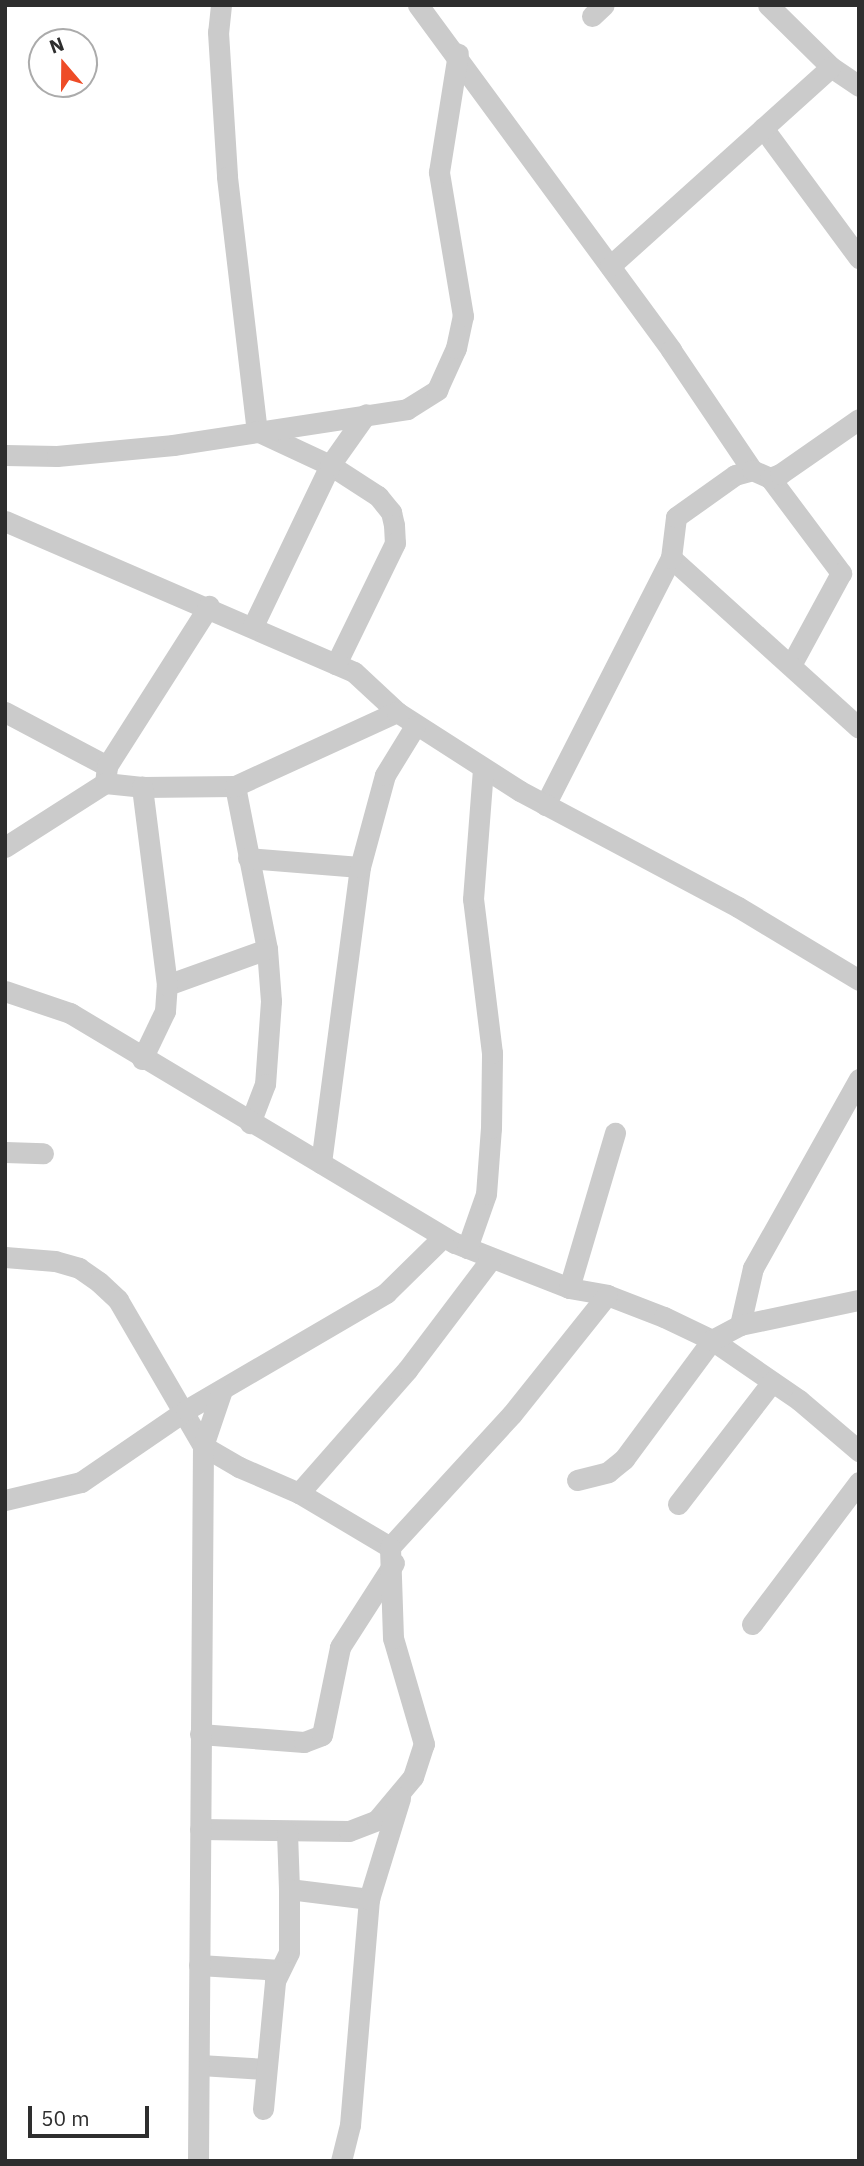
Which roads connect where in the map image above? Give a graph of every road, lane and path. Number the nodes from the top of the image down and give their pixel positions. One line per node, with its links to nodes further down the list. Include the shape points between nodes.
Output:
1 (221, 5): 12 (street, via 218,32 226,177)
2 (418, 5): 4 (street)
3 (768, 5): 5 (street)
4 (458, 54): 9 (street); 10 (street, via 439,173 463,316 456,348 437,390 421,404)
5 (831, 67): 6 (street); 7 (street)
6 (859, 86)
7 (763, 128): 8 (street); 9 (street)
8 (859, 258)
9 (610, 266): 15 (street)
10 (366, 414): 12 (street); 14 (street)
11 (859, 419): 15 (street)
12 (257, 431): 13 (street, via 134,449); 14 (street)
13 (5, 455)
14 (330, 465): 19 (street); 20 (street, via 378,496 391,512 395,543)
15 (761, 474): 17 (street, via 735,475 685,507 671,532); 21 (street, via 841,573)
16 (5, 521): 18 (street)
17 (671, 558): 21 (street); 30 (street)
18 (209, 606): 19 (street); 27 (street)
19 (253, 626): 20 (street)
20 (336, 664): 23 (street, via 365,681)
21 (791, 666): 25 (street)
22 (5, 712): 27 (street)
23 (397, 712): 24 (street); 28 (street)
24 (415, 726): 26 (street); 33 (street, via 385,775)
25 (859, 728)
26 (483, 768): 30 (street); 46 (street, via 473,900 492,1053 491,1128 486,1194)
27 (106, 775): 29 (street); 31 (street)
28 (235, 786): 29 (street); 32 (street)
29 (142, 788): 36 (street)
30 (545, 806): 35 (street, via 738,907)
31 (5, 847)
32 (248, 858): 33 (street); 34 (street)
33 (359, 867): 44 (street)
34 (267, 949): 36 (street); 40 (street, via 269,1052 265,1084)
35 (859, 980)
36 (167, 985): 38 (street, via 165,1010)
37 (5, 991): 38 (street, via 69,1013)
38 (142, 1059): 40 (street)
39 (859, 1079): 52 (street, via 753,1268)
40 (250, 1123): 44 (street)
41 (615, 1133): 49 (street)
42 (5, 1152): 43 (street)
43 (43, 1153)
44 (321, 1163): 45 (street)
45 (443, 1237): 46 (street); 55 (street, via 386,1293)
46 (467, 1248): 48 (street)
47 (5, 1257): 56 (street, via 55,1261 79,1268 99,1282 118,1300)
48 (491, 1259): 49 (street); 61 (street, via 407,1370)
49 (569, 1288): 50 (street)
50 (607, 1295): 53 (street); 64 (street)
51 (859, 1300): 52 (street)
52 (740, 1325): 53 (street)
53 (712, 1340): 54 (street); 59 (street, via 624,1459 608,1472)
54 (772, 1382): 58 (street); 63 (street)
55 (222, 1390): 56 (street); 57 (street)
56 (186, 1410): 57 (street); 62 (street, via 81,1482)
57 (203, 1446): 61 (street); 66 (street)
58 (859, 1451)
59 (577, 1480)
60 (859, 1482): 65 (street)
61 (299, 1493): 64 (street)
62 (5, 1500)
63 (678, 1504)
64 (392, 1555): 66 (street, via 340,1647 322,1735 304,1742); 67 (street, via 393,1638 424,1744 414,1777)
65 (752, 1624)
66 (200, 1734): 68 (street)
67 (402, 1790): 69 (street, via 377,1820 349,1831); 71 (street)
68 (200, 1829): 69 (street); 72 (street)
69 (286, 1832): 70 (street)
70 (289, 1889): 71 (street); 73 (street, via 289,1952)
71 (369, 1899): 78 (street, via 350,2125)
72 (199, 1965): 73 (street); 74 (street)
73 (280, 1970): 75 (street)
74 (200, 2065): 75 (street); 77 (street)
75 (266, 2070): 76 (street)
76 (263, 2109)
77 (198, 2161)
78 (341, 2161)

